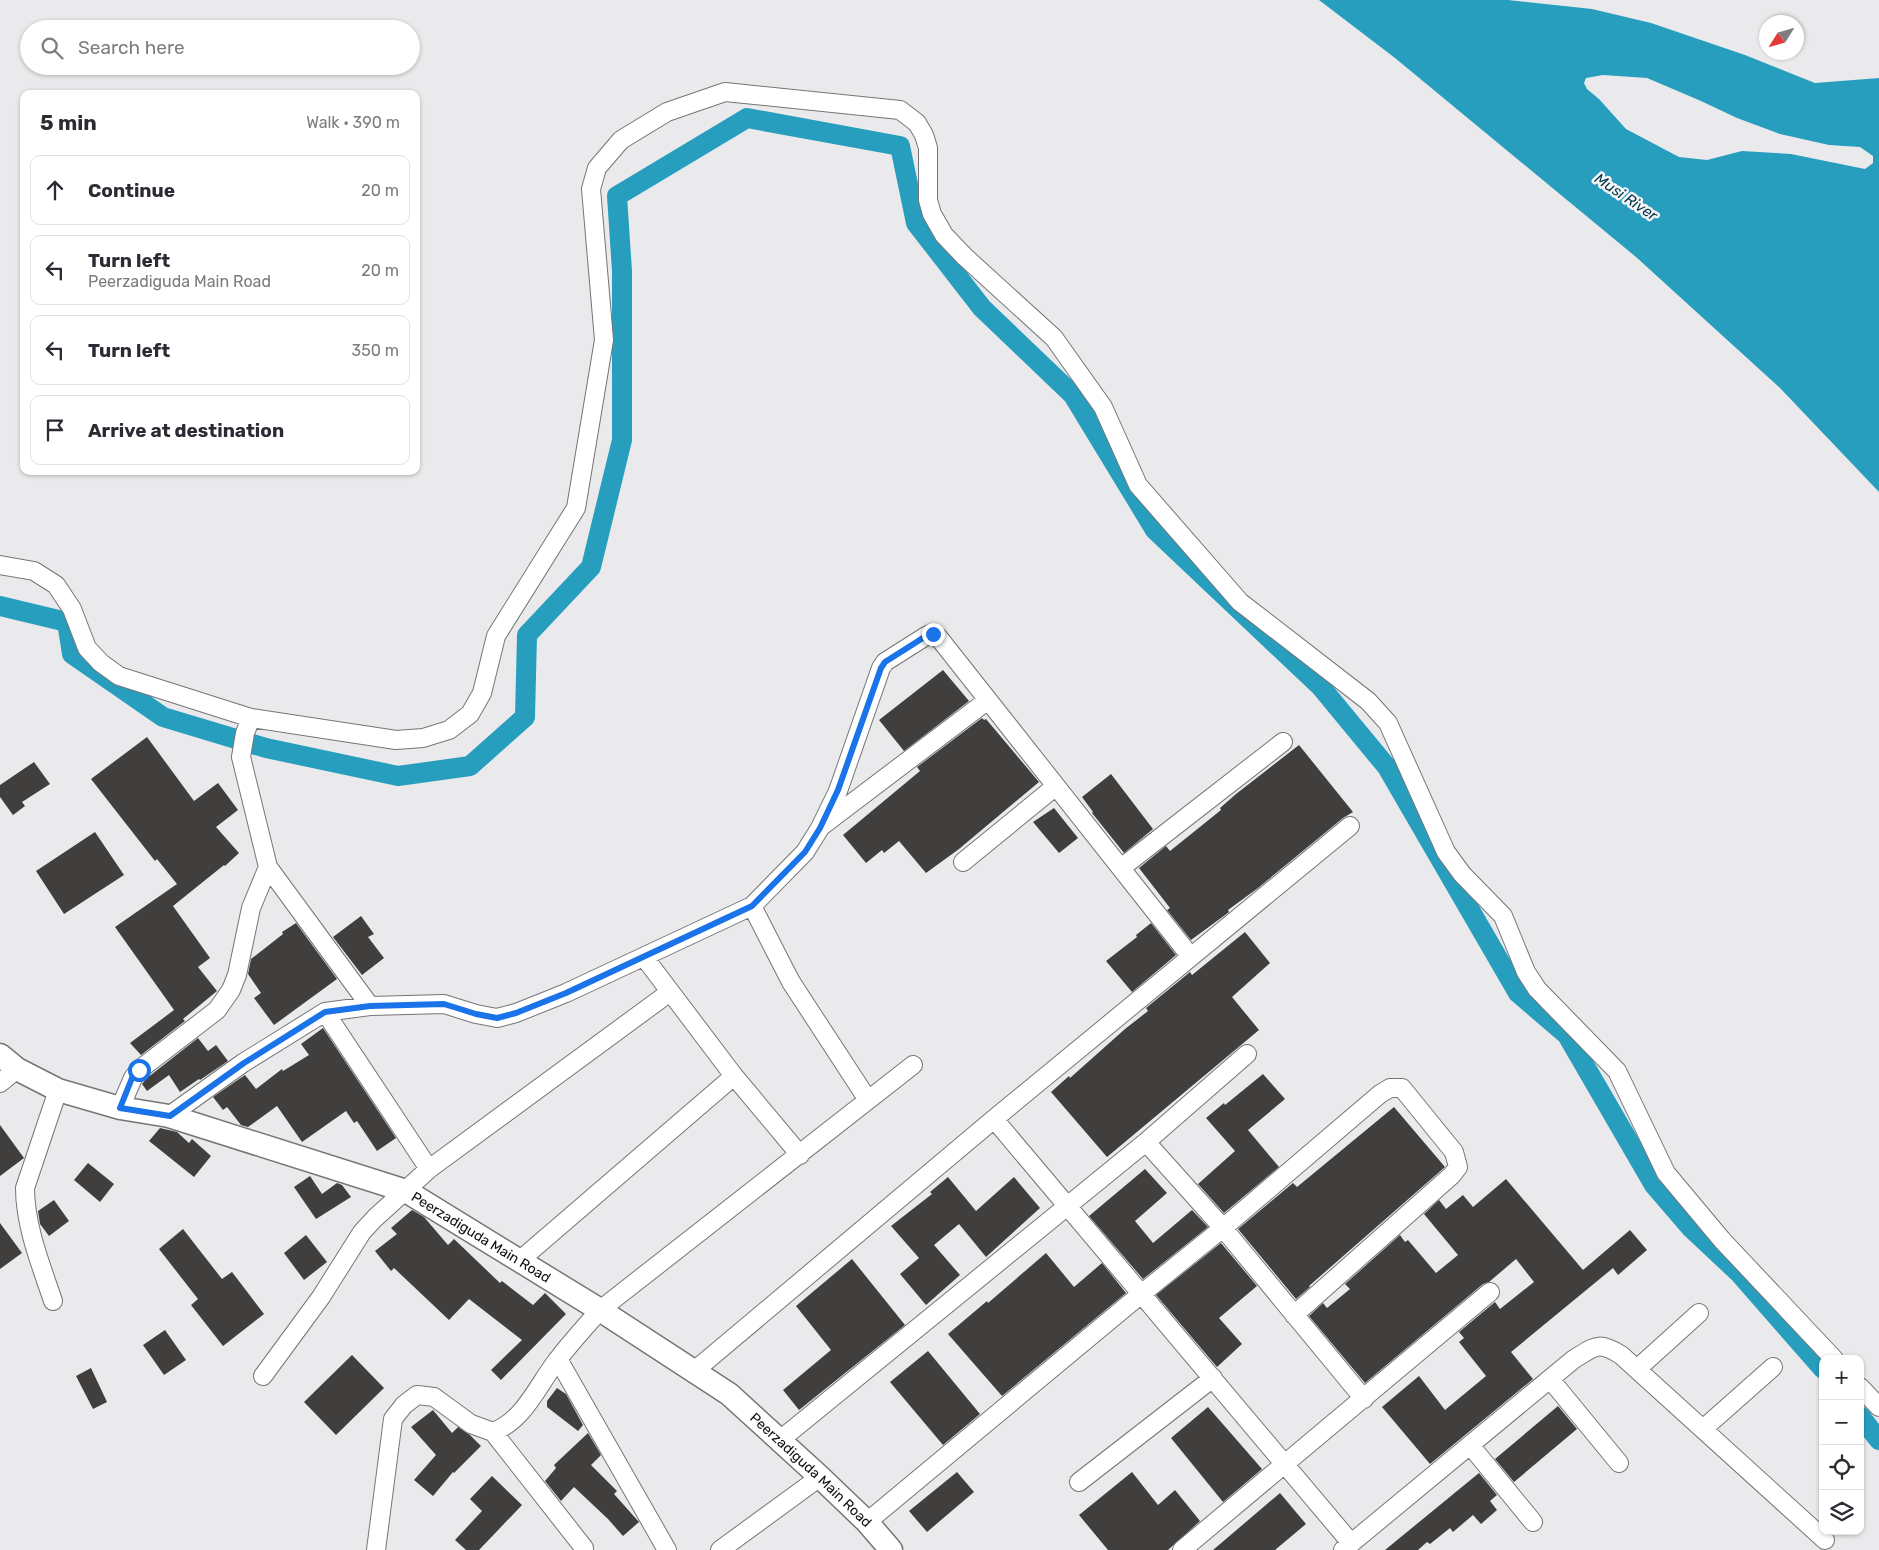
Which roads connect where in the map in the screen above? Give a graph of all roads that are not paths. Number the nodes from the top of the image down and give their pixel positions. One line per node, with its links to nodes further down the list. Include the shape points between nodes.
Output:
1 (0, 565): 3 (street, via 34,571 56,585 72,609 87,648 119,676)
2 (988, 700): 5 (street); 7 (street); 7 (street, via 933,634 885,662 838,790)
3 (248, 726): 9 (street, via 242,757); 39 (street, via 396,740 423,738 449,730 470,714 482,693 496,636 576,508 604,340 591,189 597,168 621,140 667,112 725,92 900,110 917,123 924,135 928,148 928,200 944,235 1054,338 1103,407 1138,485 1240,602 1368,701 1388,723 1446,852 1502,916 1526,972 1537,989 1616,1071 1666,1173 1722,1240)
4 (1283, 742): 10 (street)
5 (1056, 786): 8 (street); 10 (street)
6 (1350, 826): 13 (street)
7 (820, 828): 11 (street, via 805,852)
8 (963, 862)
9 (268, 867): 15 (street); 23 (street, via 251,908 231,990 217,1010 139,1070 132,1078)
10 (1121, 868): 13 (street)
11 (752, 906): 12 (street); 22 (street, via 792,982)
12 (644, 957): 14 (street); 15 (street, via 566,993 497,1018 444,1004)
13 (1191, 957): 25 (street)
14 (670, 992): 20 (street); 28 (street)
15 (370, 1006): 16 (street)
16 (325, 1012): 24 (street, via 244,1063); 28 (street)
17 (1247, 1054): 26 (street)
18 (913, 1065): 22 (street)
19 (6, 1069): 21 (street, Peerzadiguda Main Road)
20 (734, 1076): 27 (street); 32 (street)
21 (58, 1090): 23 (street, Peerzadiguda Main Road); 35 (street, via 25,1188 36,1250)
22 (868, 1100): 27 (street)
23 (120, 1108): 24 (street, Peerzadiguda Main Road)
24 (170, 1116): 29 (street, Peerzadiguda Main Road)
25 (994, 1119): 30 (street); 43 (street)
26 (1146, 1142): 30 (street); 31 (street)
27 (800, 1155): 36 (street)
28 (429, 1169): 29 (street)
29 (406, 1191): 32 (street, Peerzadiguda Main Road); 44 (street, via 362,1232 321,1297)
30 (1067, 1206): 34 (street); 52 (street)
31 (1223, 1228): 34 (street); 38 (street); 38 (street, via 1380,1094 1390,1088 1402,1088 1454,1152 1458,1166 1452,1176)
32 (519, 1261): 36 (street, Peerzadiguda Main Road)
33 (1490, 1292): 48 (street)
34 (1140, 1295): 45 (street); 58 (street)
35 (53, 1301)
36 (600, 1310): 40 (street); 43 (street, Peerzadiguda Main Road)
37 (1699, 1313): 42 (street)
38 (1294, 1315): 48 (street)
39 (1830, 1355)
40 (558, 1358): 51 (street, via 518,1417 506,1428); 64 (street)
41 (1773, 1367): 50 (street)
42 (1637, 1369): 46 (street, via 1608,1347 1594,1347); 50 (street)
43 (693, 1372): 52 (street, Peerzadiguda Main Road, via 729,1394)
44 (263, 1376)
45 (1213, 1378): 55 (street); 57 (street)
46 (1550, 1379): 53 (street); 54 (street)
47 (1864, 1391): 49 (street)
48 (1364, 1399): 55 (street)
49 (1879, 1407)
50 (1703, 1429): 60 (street)
51 (493, 1432): 62 (street); 63 (street, via 471,1424 434,1397 417,1396 404,1405 393,1418)
52 (780, 1440): 56 (street, Peerzadiguda Main Road)
53 (1470, 1446): 59 (street); 61 (street)
54 (1619, 1463)
55 (1284, 1464): 61 (street); 67 (street)
56 (820, 1477): 58 (street, Peerzadiguda Main Road); 65 (street)
57 (1079, 1482)
58 (867, 1522): 66 (street, Peerzadiguda Main Road)
59 (1533, 1522)
60 (1825, 1540)
61 (1346, 1546)
62 (584, 1548)
63 (376, 1550)
64 (667, 1550)
65 (720, 1550)
66 (891, 1550)
67 (1182, 1550)

